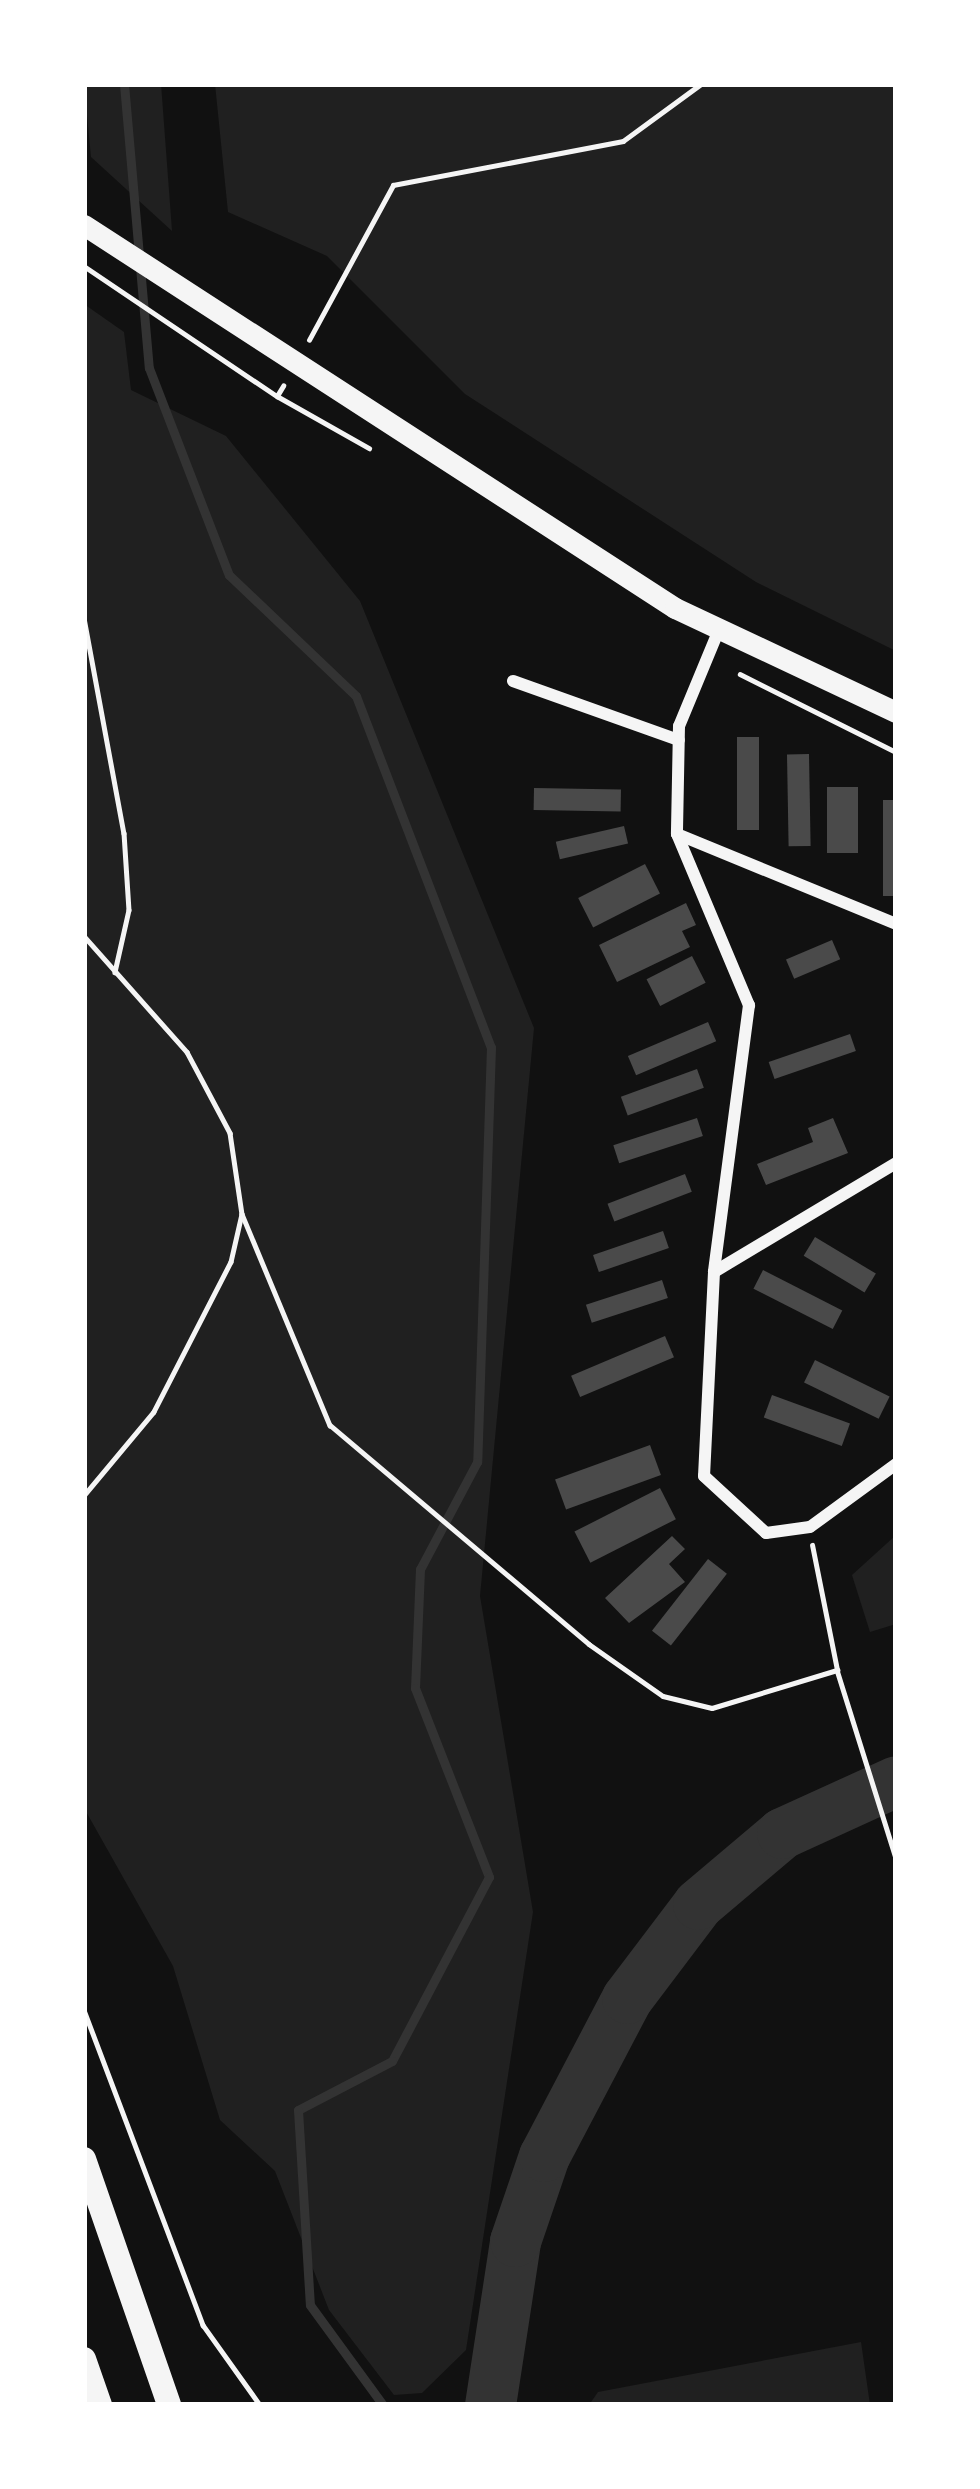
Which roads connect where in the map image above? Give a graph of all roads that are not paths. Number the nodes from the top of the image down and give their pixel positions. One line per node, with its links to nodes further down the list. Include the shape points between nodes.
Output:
1 (84, 225): 2 (street)
2 (718, 632): 4 (street); 5 (street)
3 (513, 681): 5 (street)
4 (896, 712)
5 (679, 740): 6 (street)
6 (677, 834): 7 (street); 9 (street, via 749,1005)
7 (896, 924)
8 (896, 1163): 9 (street)
9 (714, 1272): 10 (street, via 704,1476 766,1533 810,1527)
10 (896, 1464)
11 (84, 2159): 14 (main road)
12 (84, 2359): 13 (main road)
13 (100, 2405)
14 (169, 2405)

